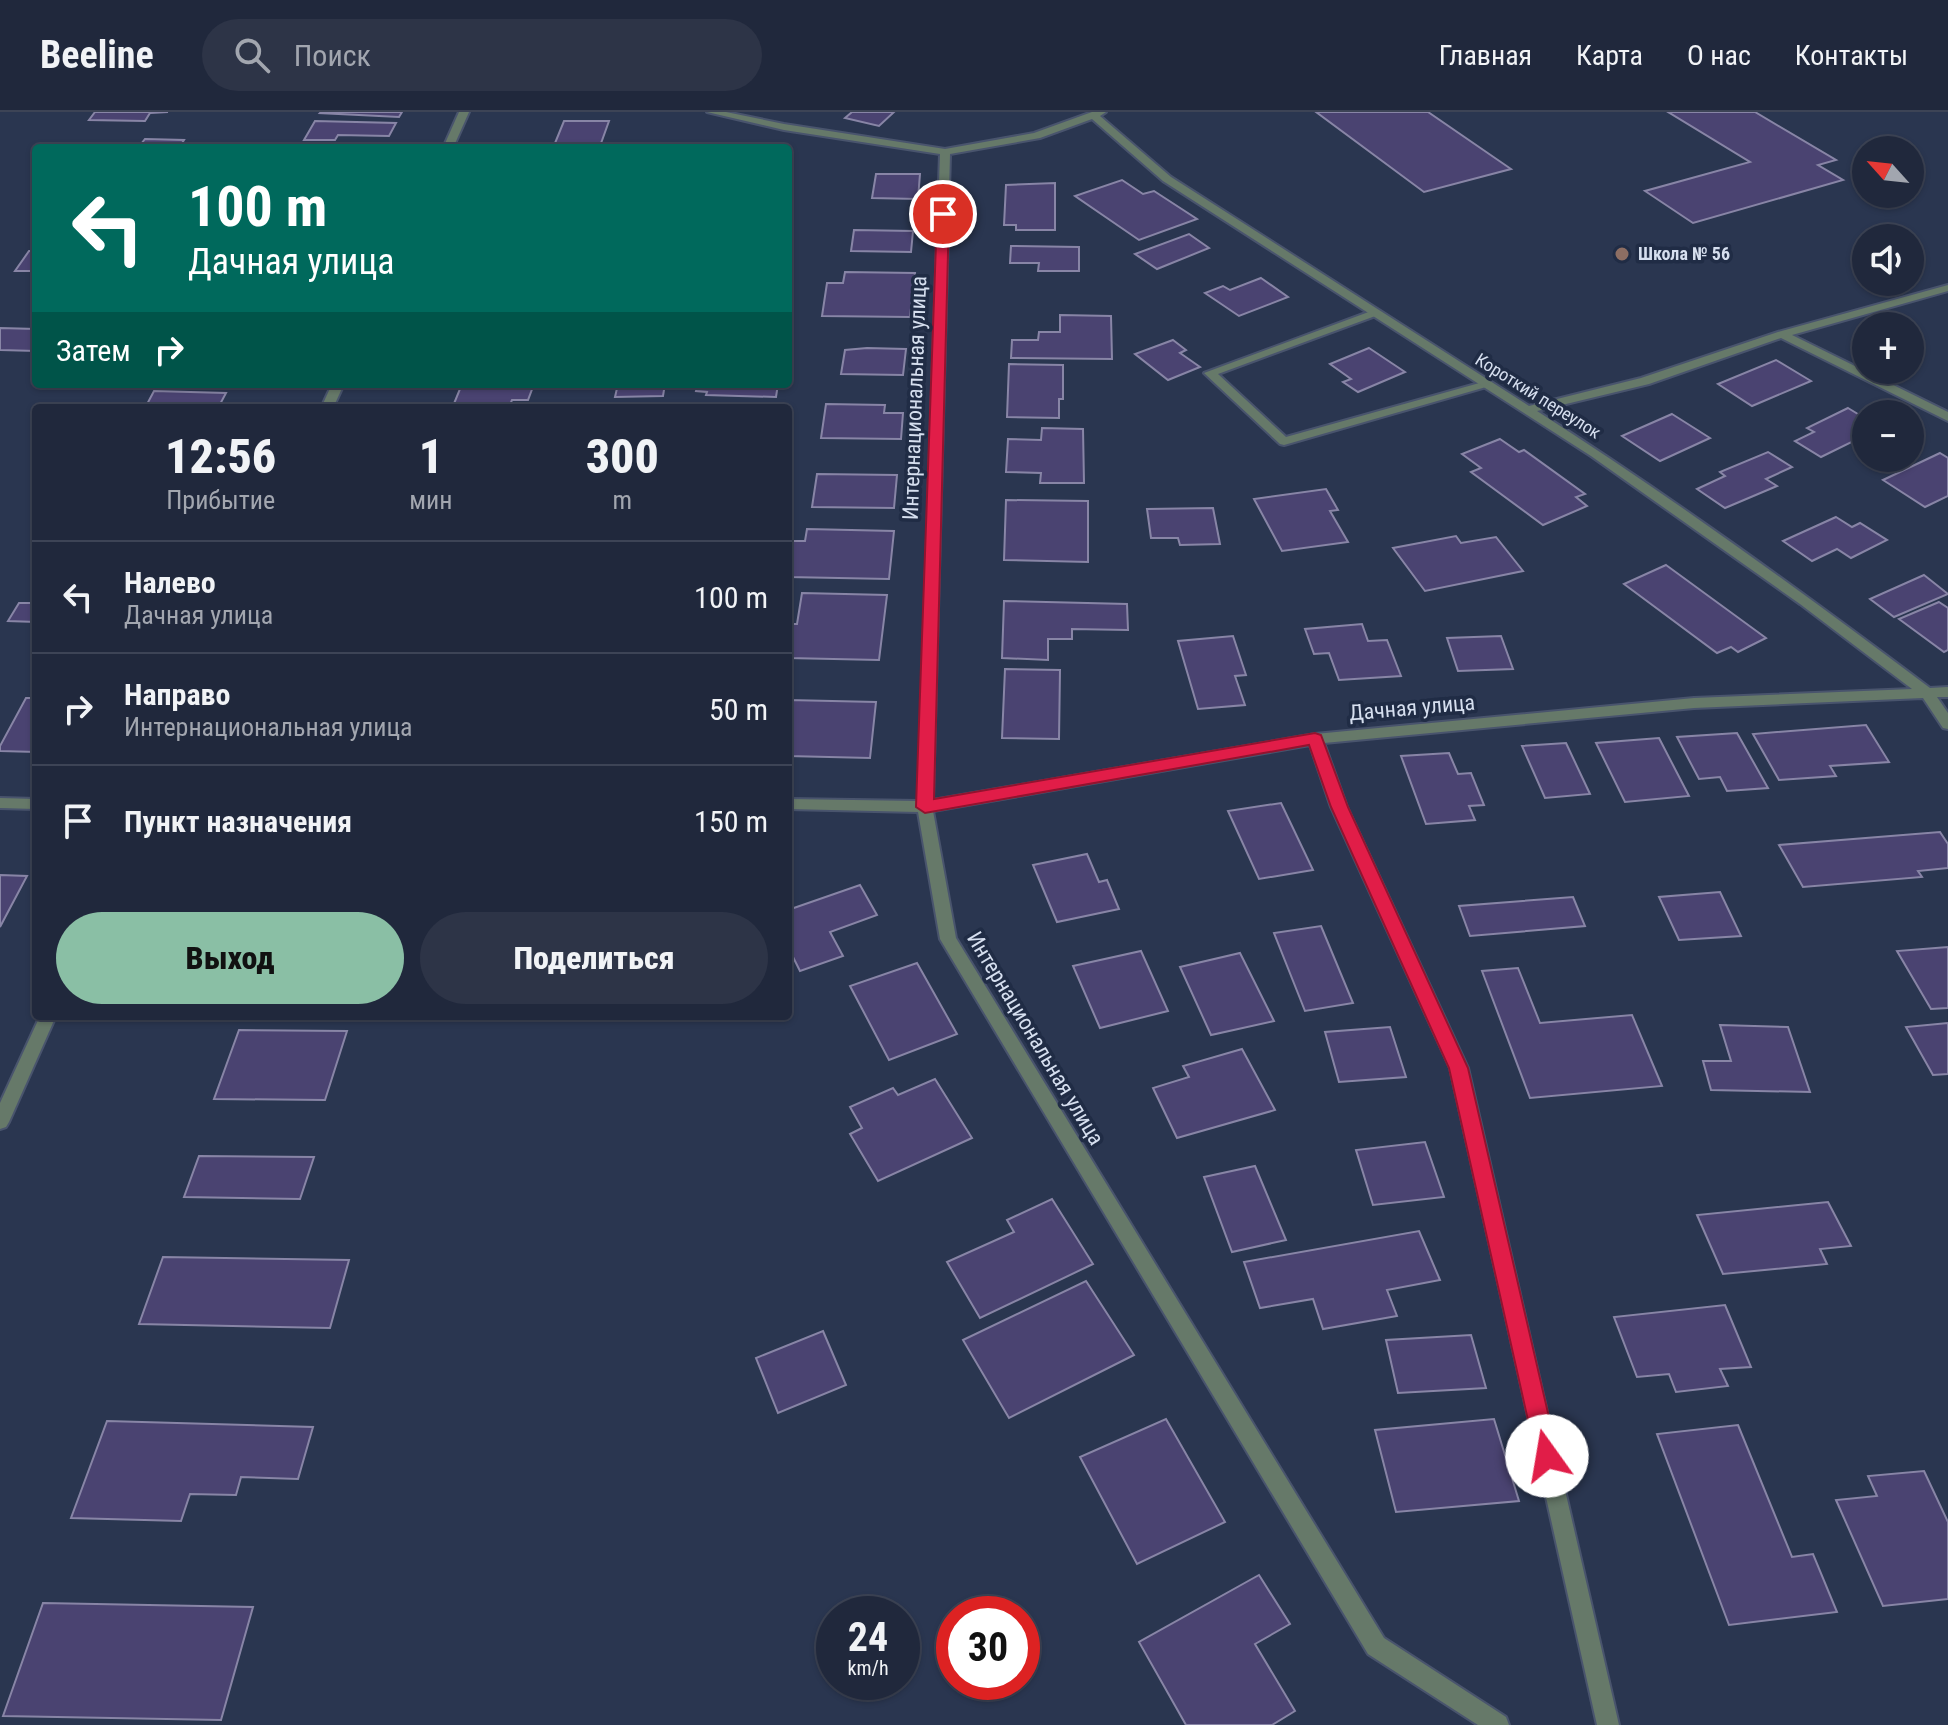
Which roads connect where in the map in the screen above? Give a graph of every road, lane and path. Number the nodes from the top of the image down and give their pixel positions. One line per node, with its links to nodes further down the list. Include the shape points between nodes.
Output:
1 (464, 112): 4 (street)
2 (712, 112): 5 (street)
3 (1098, 114): 5 (street, via 1036,136); 7 (street, Короткий переулок, via 1167,179)
4 (450, 144)
5 (945, 152): 19 (street, Интернациональная улица)
6 (1948, 288): 8 (street)
7 (1374, 313): 9 (street, Короткий переулок); 9 (street, via 1210,373 1284,441)
8 (1782, 334): 10 (street, via 1645,381); 11 (street)
9 (1487, 385): 10 (street, Короткий переулок)
10 (1526, 410): 13 (street, Короткий переулок, via 1793,592)
11 (1948, 417)
12 (1948, 692): 13 (street, Дачная улица)
13 (1928, 694): 14 (street, Короткий переулок); 15 (street, Дачная улица, via 1694,703)
14 (1948, 724)
15 (1315, 739): 19 (street, Дачная улица); 23 (street, via 1339,807 1459,1068)
16 (0, 803): 17 (street)
17 (32, 804)
18 (792, 804): 19 (street, Дачная улица)
19 (925, 807): 22 (street, Интернациональная улица, via 948,939 1376,1646)
20 (46, 1020): 21 (street)
21 (0, 1122)
22 (1498, 1725)
23 (1608, 1725)

